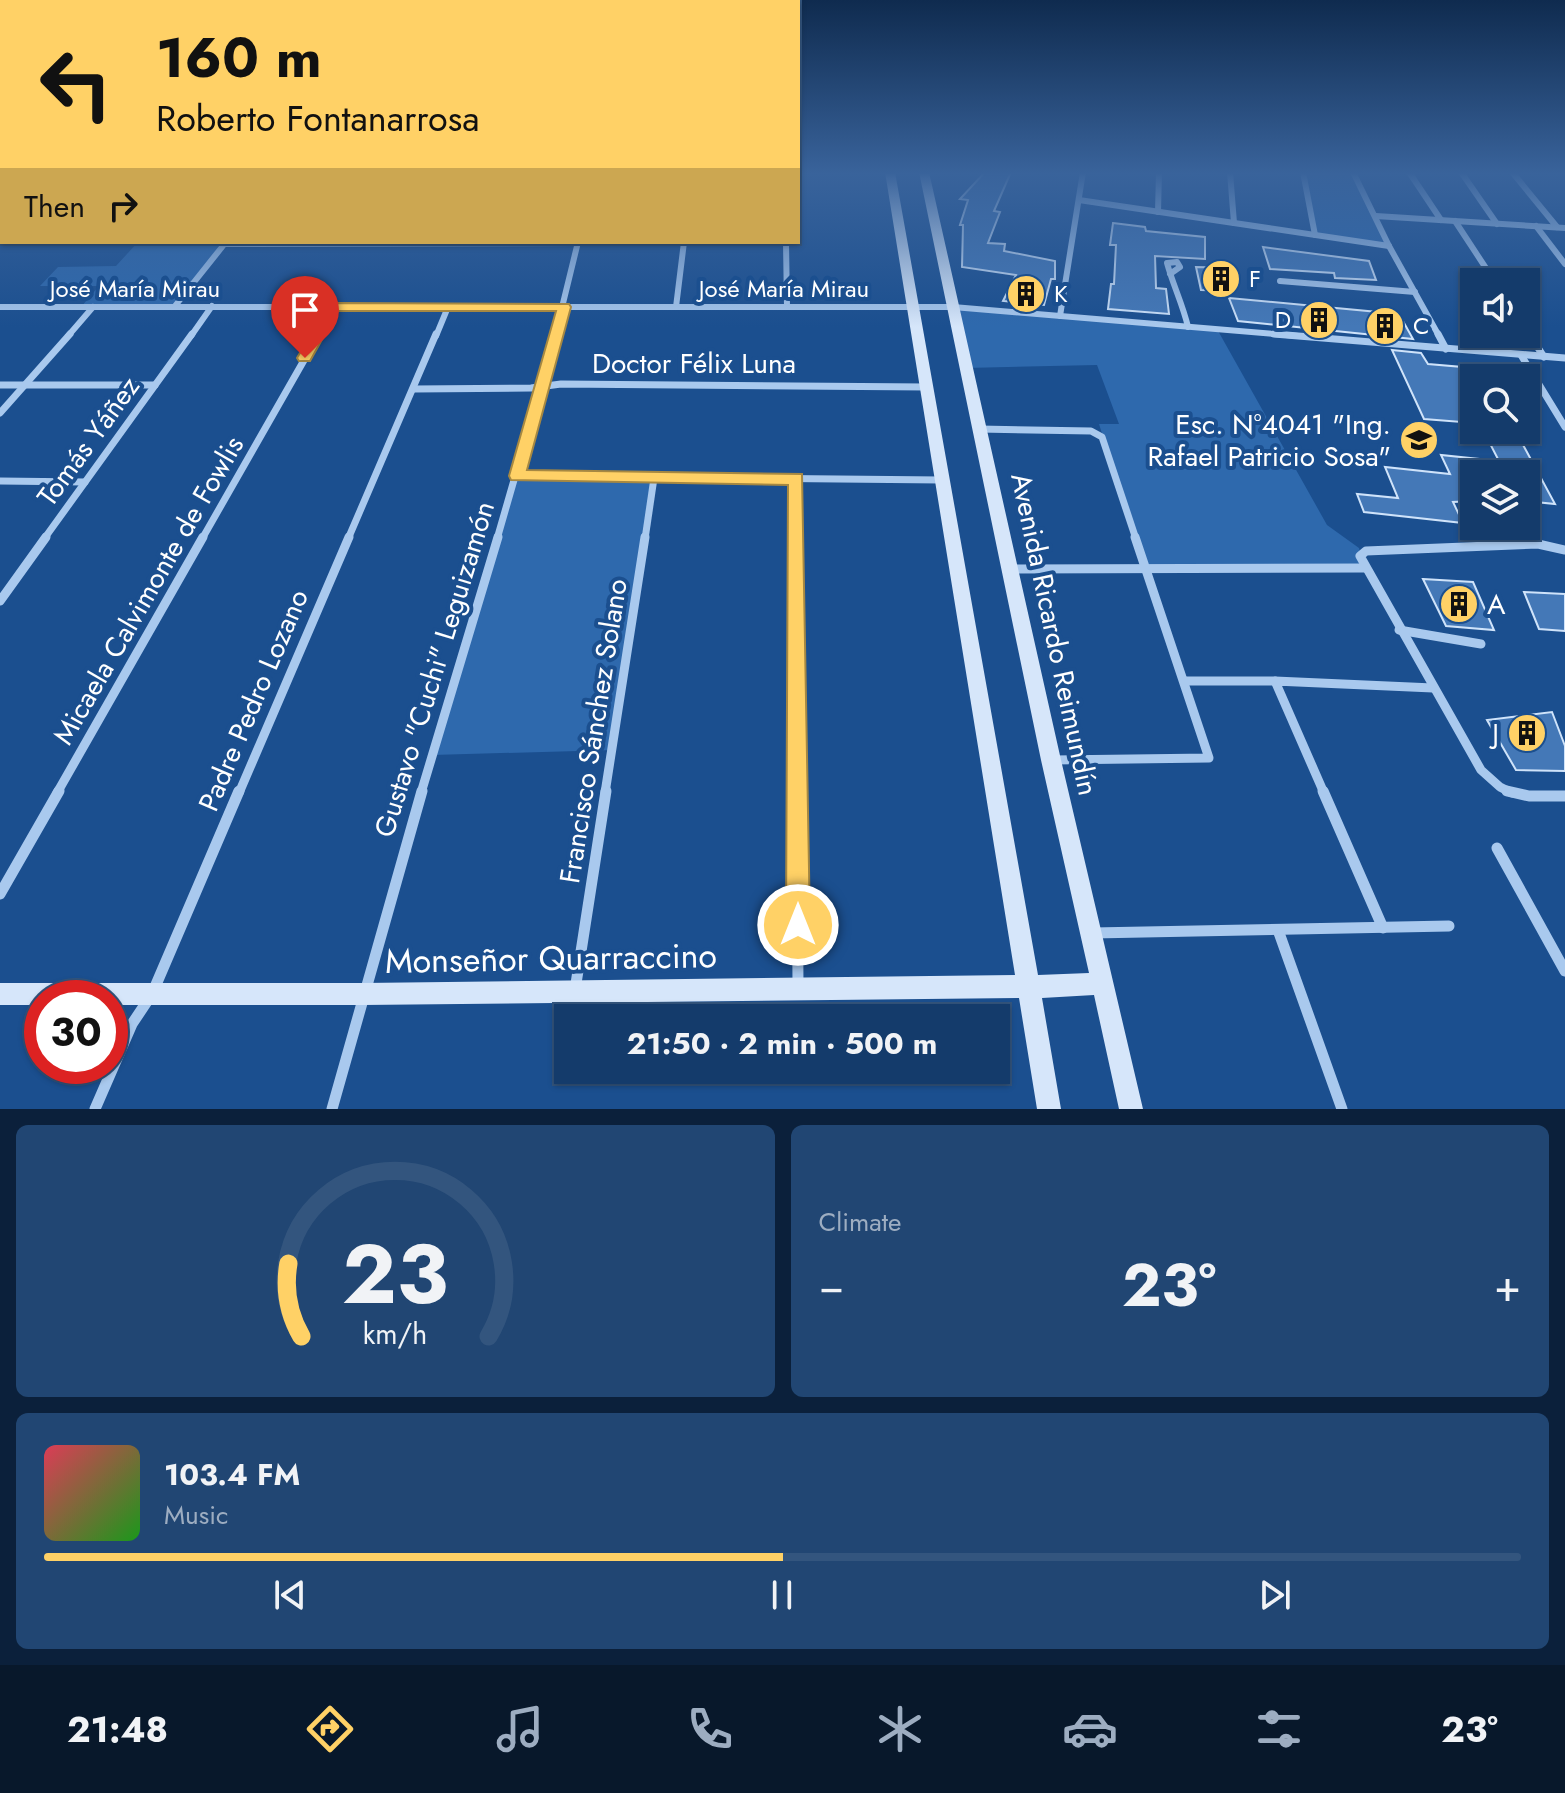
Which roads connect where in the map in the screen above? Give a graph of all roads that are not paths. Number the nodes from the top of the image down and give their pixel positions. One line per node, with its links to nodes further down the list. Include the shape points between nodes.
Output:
1 (899, 224): 32 (street)
2 (935, 224): 33 (street, Avenida Ricardo Reimundín)
3 (1075, 224): 34 (street)
4 (1239, 224): 12 (street)
5 (1313, 224): 12 (street)
6 (1379, 224): 17 (street)
7 (1457, 224): 19 (street)
8 (1494, 224): 9 (street)
9 (1497, 224): 10 (street)
10 (1536, 226): 11 (street); 18 (street)
11 (1561, 227)
12 (1315, 235): 17 (street)
13 (225, 244): 23 (street)
14 (578, 244): 29 (street, Gustavo "Cuchi" Leguizamón)
15 (684, 244): 30 (street)
16 (786, 244): 31 (street)
17 (1389, 246): 22 (street)
18 (1565, 264)
19 (1486, 268)
20 (1170, 274): 35 (street)
21 (1280, 281): 22 (street)
22 (1415, 292): 37 (street)
23 (175, 306): 24 (street, José María Mirau); 26 (street, José María Mirau)
24 (212, 306): 27 (street, José María Mirau); 43 (street, Tomás Yáñez)
25 (0, 307): 26 (street, José María Mirau)
26 (93, 307): 41 (street)
27 (334, 307): 28 (street, José María Mirau); 69 (street, Micaela Calvimonte de Fowlis)
28 (448, 307): 29 (street, José María Mirau); 46 (street, Padre Pedro Lozano)
29 (564, 307): 30 (street, José María Mirau); 44 (street, Gustavo "Cuchi" Leguizamón)
30 (676, 307): 31 (street, José María Mirau)
31 (787, 307): 32 (street, José María Mirau)
32 (913, 307): 33 (street, José María Mirau); 45 (street)
33 (953, 307): 34 (street, José María Mirau); 49 (street, Avenida Ricardo Reimundín)
34 (1060, 316): 35 (street, José María Mirau)
35 (1188, 327): 37 (street, José María Mirau)
36 (1538, 348): 39 (street)
37 (1446, 349): 38 (street, José María Mirau)
38 (1521, 355): 39 (street, José María Mirau); 48 (street)
39 (1544, 357): 40 (street, José María Mirau)
40 (1565, 358)
41 (25, 384): 42 (street); 43 (street); 47 (street)
42 (0, 385)
43 (155, 385): 55 (street, Tomás Yáñez)
44 (543, 387): 45 (street, Doctor Félix Luna); 46 (street, Doctor Félix Luna); 50 (street, Gustavo "Cuchi" Leguizamón)
45 (926, 387): 53 (street)
46 (414, 389): 80 (street, Padre Pedro Lozano)
47 (0, 413)
48 (1565, 427)
49 (979, 429): 57 (street, via 1091,431 1102,437); 59 (street, Avenida Ricardo Reimundín)
50 (517, 476): 51 (street); 81 (street, Gustavo "Cuchi" Leguizamón)
51 (654, 478): 52 (street); 78 (street, Francisco Sánchez Solano)
52 (796, 479): 53 (street); 77 (street)
53 (941, 480): 76 (street)
54 (0, 481): 55 (street)
55 (85, 482): 60 (street, Tomás Yáñez)
56 (1565, 550): 58 (street, via 1538,544 1366,551 1360,556)
57 (1144, 566): 58 (street); 59 (street); 63 (street)
58 (1364, 568): 61 (street)
59 (1010, 569): 66 (street, Avenida Ricardo Reimundín)
60 (0, 601)
61 (1399, 630): 62 (street); 65 (street)
62 (1481, 644)
63 (1184, 681): 64 (street); 66 (street, via 1209,758)
64 (1275, 681): 65 (street); 71 (street)
65 (1433, 688): 67 (street, via 1494,785 1526,797)
66 (1051, 760): 73 (street, Avenida Ricardo Reimundín)
67 (1565, 796)
68 (1497, 848): 74 (street)
69 (0, 894)
70 (1449, 926): 71 (street)
71 (1383, 928): 72 (street)
72 (1278, 930): 73 (street); 86 (street)
73 (1092, 933): 75 (street, Avenida Ricardo Reimundín)
74 (1565, 971)
75 (1102, 983): 76 (street, Monseñor Quarraccino); 85 (street, Avenida Ricardo Reimundín)
76 (1028, 985): 77 (street, Monseñor Quarraccino); 84 (street)
77 (798, 989): 78 (street, Monseñor Quarraccino)
78 (575, 991): 81 (street, Monseñor Quarraccino)
79 (0, 994): 80 (street, Monseñor Quarraccino)
80 (152, 994): 81 (street, Monseñor Quarraccino); 82 (street, Padre Pedro Lozano, via 132,1024)
81 (363, 994): 83 (street, Gustavo "Cuchi" Leguizamón)
82 (95, 1109)
83 (332, 1109)
84 (1049, 1109)
85 (1131, 1109)
86 (1342, 1109)

